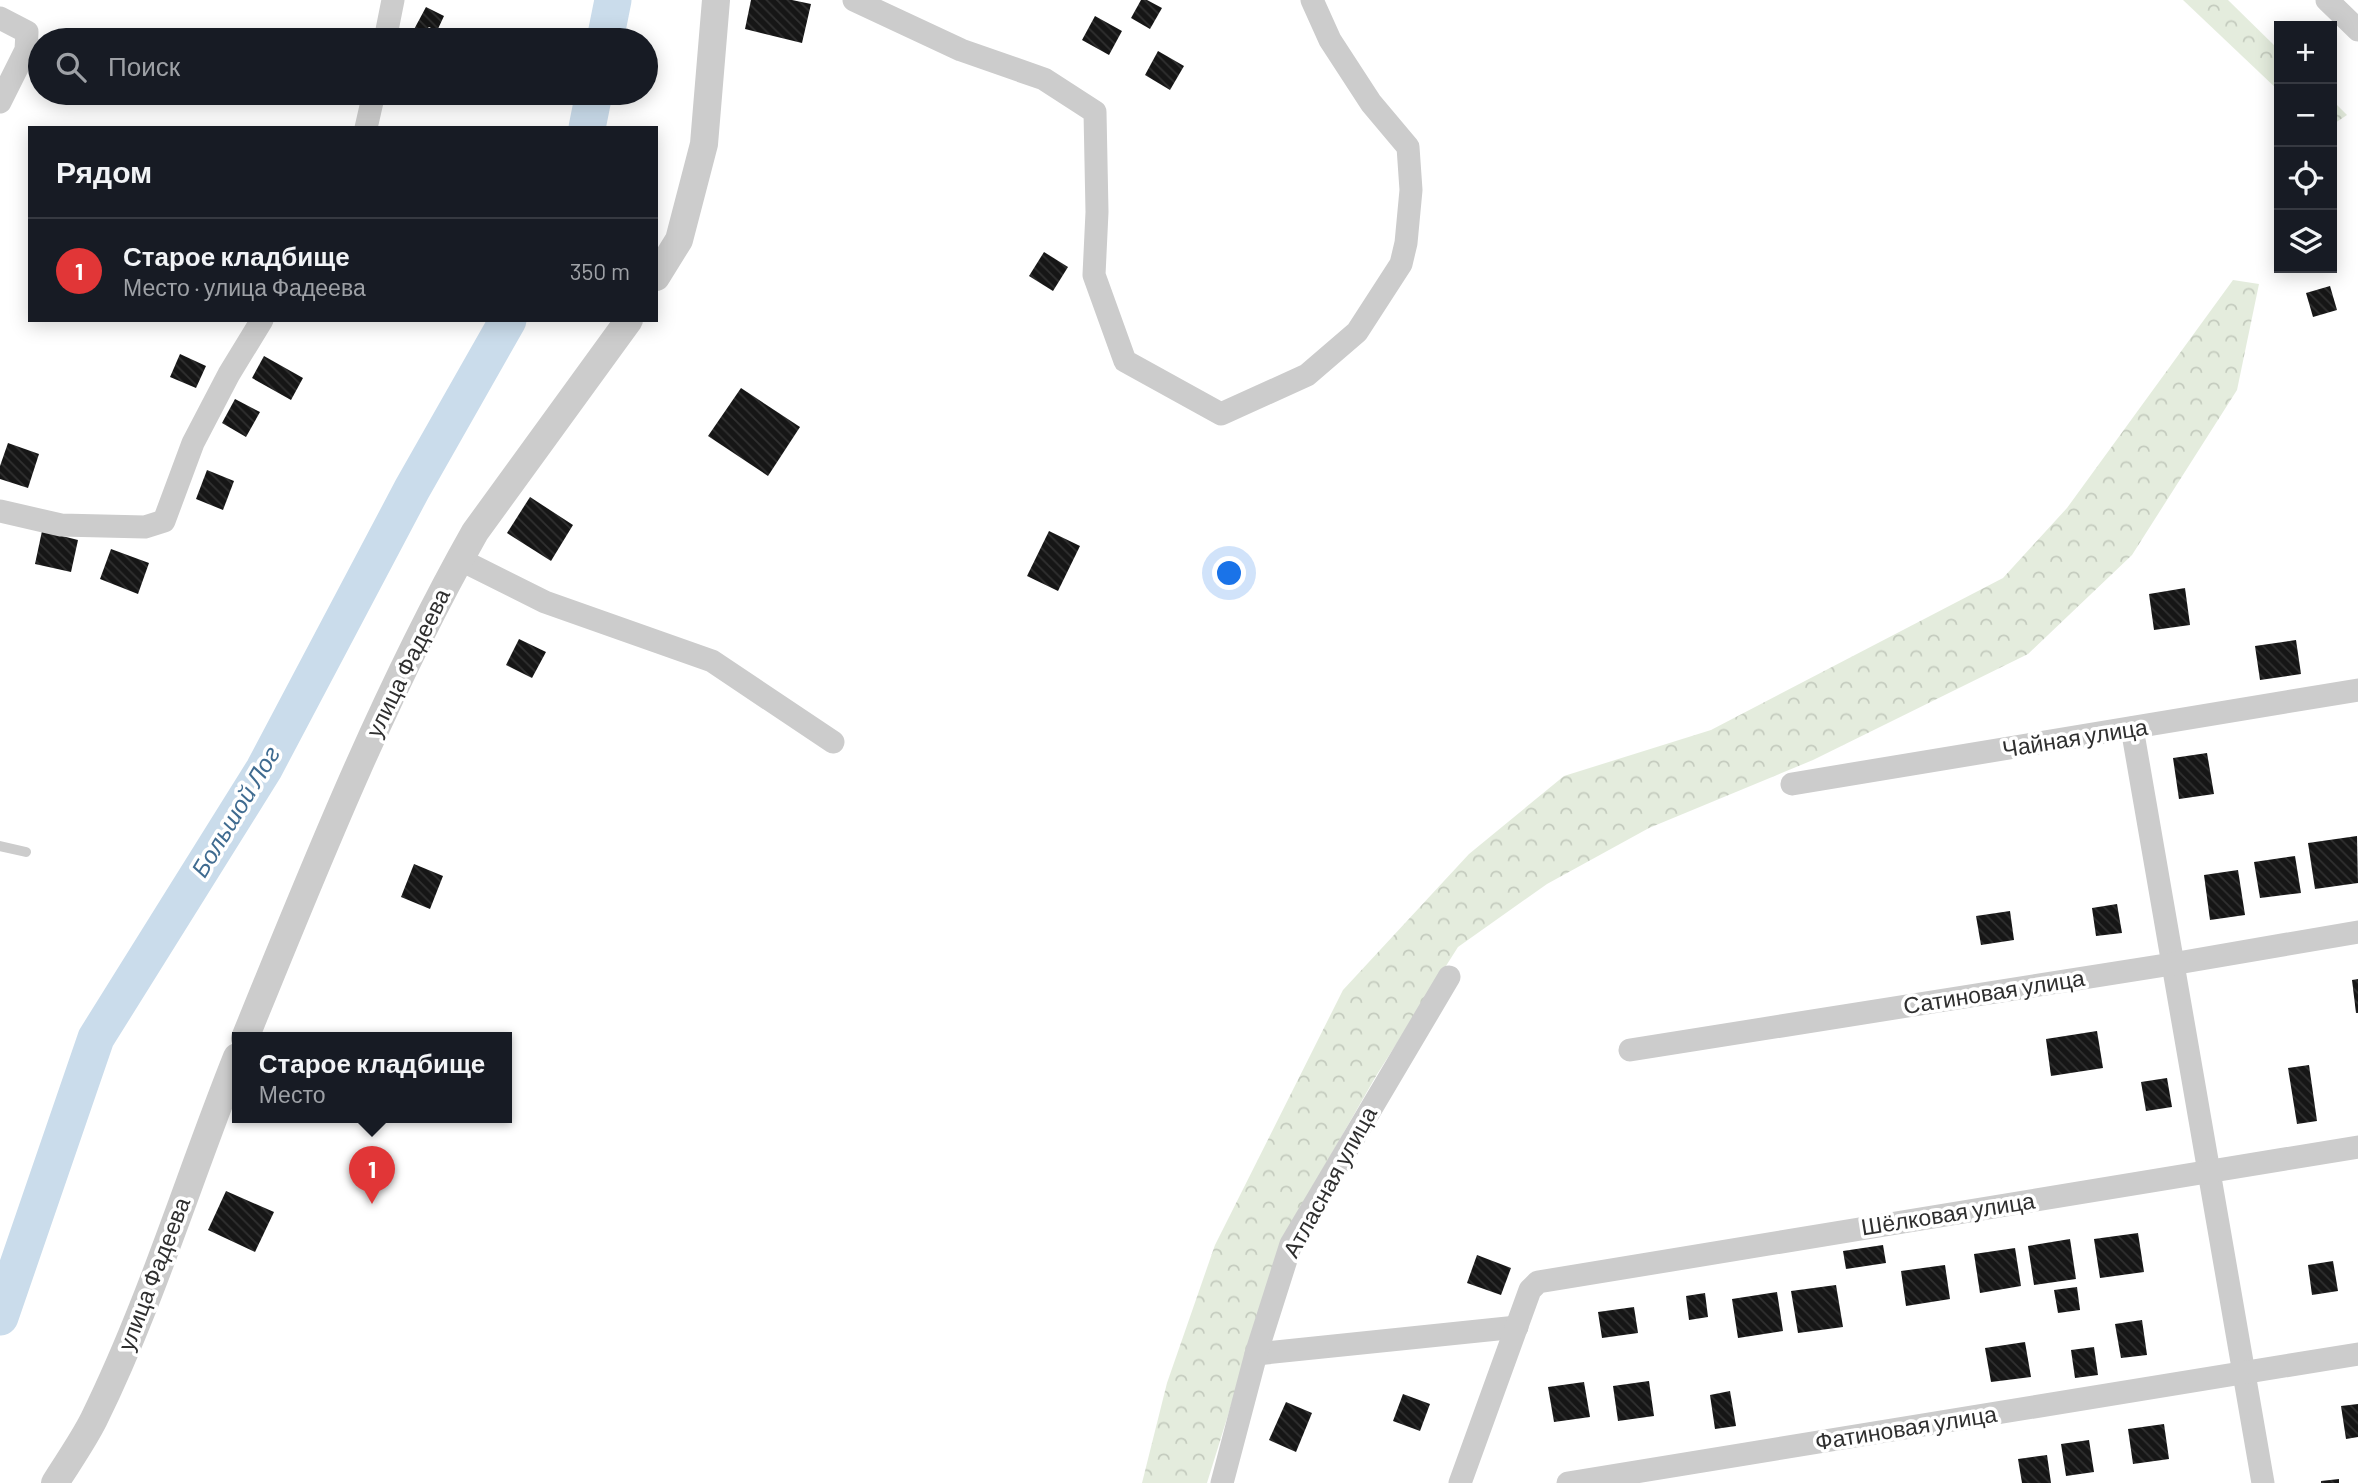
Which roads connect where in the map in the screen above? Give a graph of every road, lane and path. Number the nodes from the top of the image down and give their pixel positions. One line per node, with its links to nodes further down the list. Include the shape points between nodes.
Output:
1 (393, 0): 7 (street)
2 (716, 0): 12 (street, via 704,144 679,240)
3 (855, 0): 4 (street, via 961,50 1044,79 1095,112 1094,275 1125,361 1221,414 1307,375 1357,332 1401,264 1406,243 1411,190 1408,147 1371,103 1330,40)
4 (1312, 0)
5 (2327, 0): 8 (street)
6 (0, 18): 9 (street, via 27,32 27,41)
7 (387, 28)
8 (2358, 30)
9 (0, 102)
10 (371, 105): 11 (street)
11 (366, 126)
12 (658, 274)
13 (261, 322): 15 (street, via 193,443 164,521 145,527 61,525)
14 (628, 322): 16 (street, улица Фадеева)
15 (0, 511)
16 (459, 559): 19 (street, via 545,602 712,661); 26 (street, улица Фадеева, via 409,656 313,870)
17 (2358, 691): 18 (street, Чайная улица)
18 (2132, 728): 20 (street, Чайная улица); 24 (street)
19 (833, 742)
20 (1792, 784)
21 (0, 846): 22 (lane)
22 (26, 852)
23 (2358, 932): 24 (street, Сатиновая улица)
24 (2172, 964): 27 (street, Сатиновая улица); 30 (street)
25 (1449, 977): 32 (street, Атласная улица, via 1291,1244)
26 (247, 1032)
27 (1630, 1050)
28 (232, 1069): 35 (street, улица Фадеева, via 130,1340 92,1422)
29 (2358, 1147): 30 (street, Шёлковая улица)
30 (2209, 1173): 31 (street, Шёлковая улица, via 1538,1282 1530,1290); 34 (street)
31 (1517, 1327): 32 (street); 37 (street)
32 (1256, 1354): 36 (street, Атласная улица)
33 (2358, 1354): 34 (street, Фатиновая улица)
34 (2244, 1373): 38 (street, Фатиновая улица); 39 (street)
35 (55, 1483)
36 (1222, 1483)
37 (1460, 1483)
38 (1567, 1483)
39 (2263, 1483)

